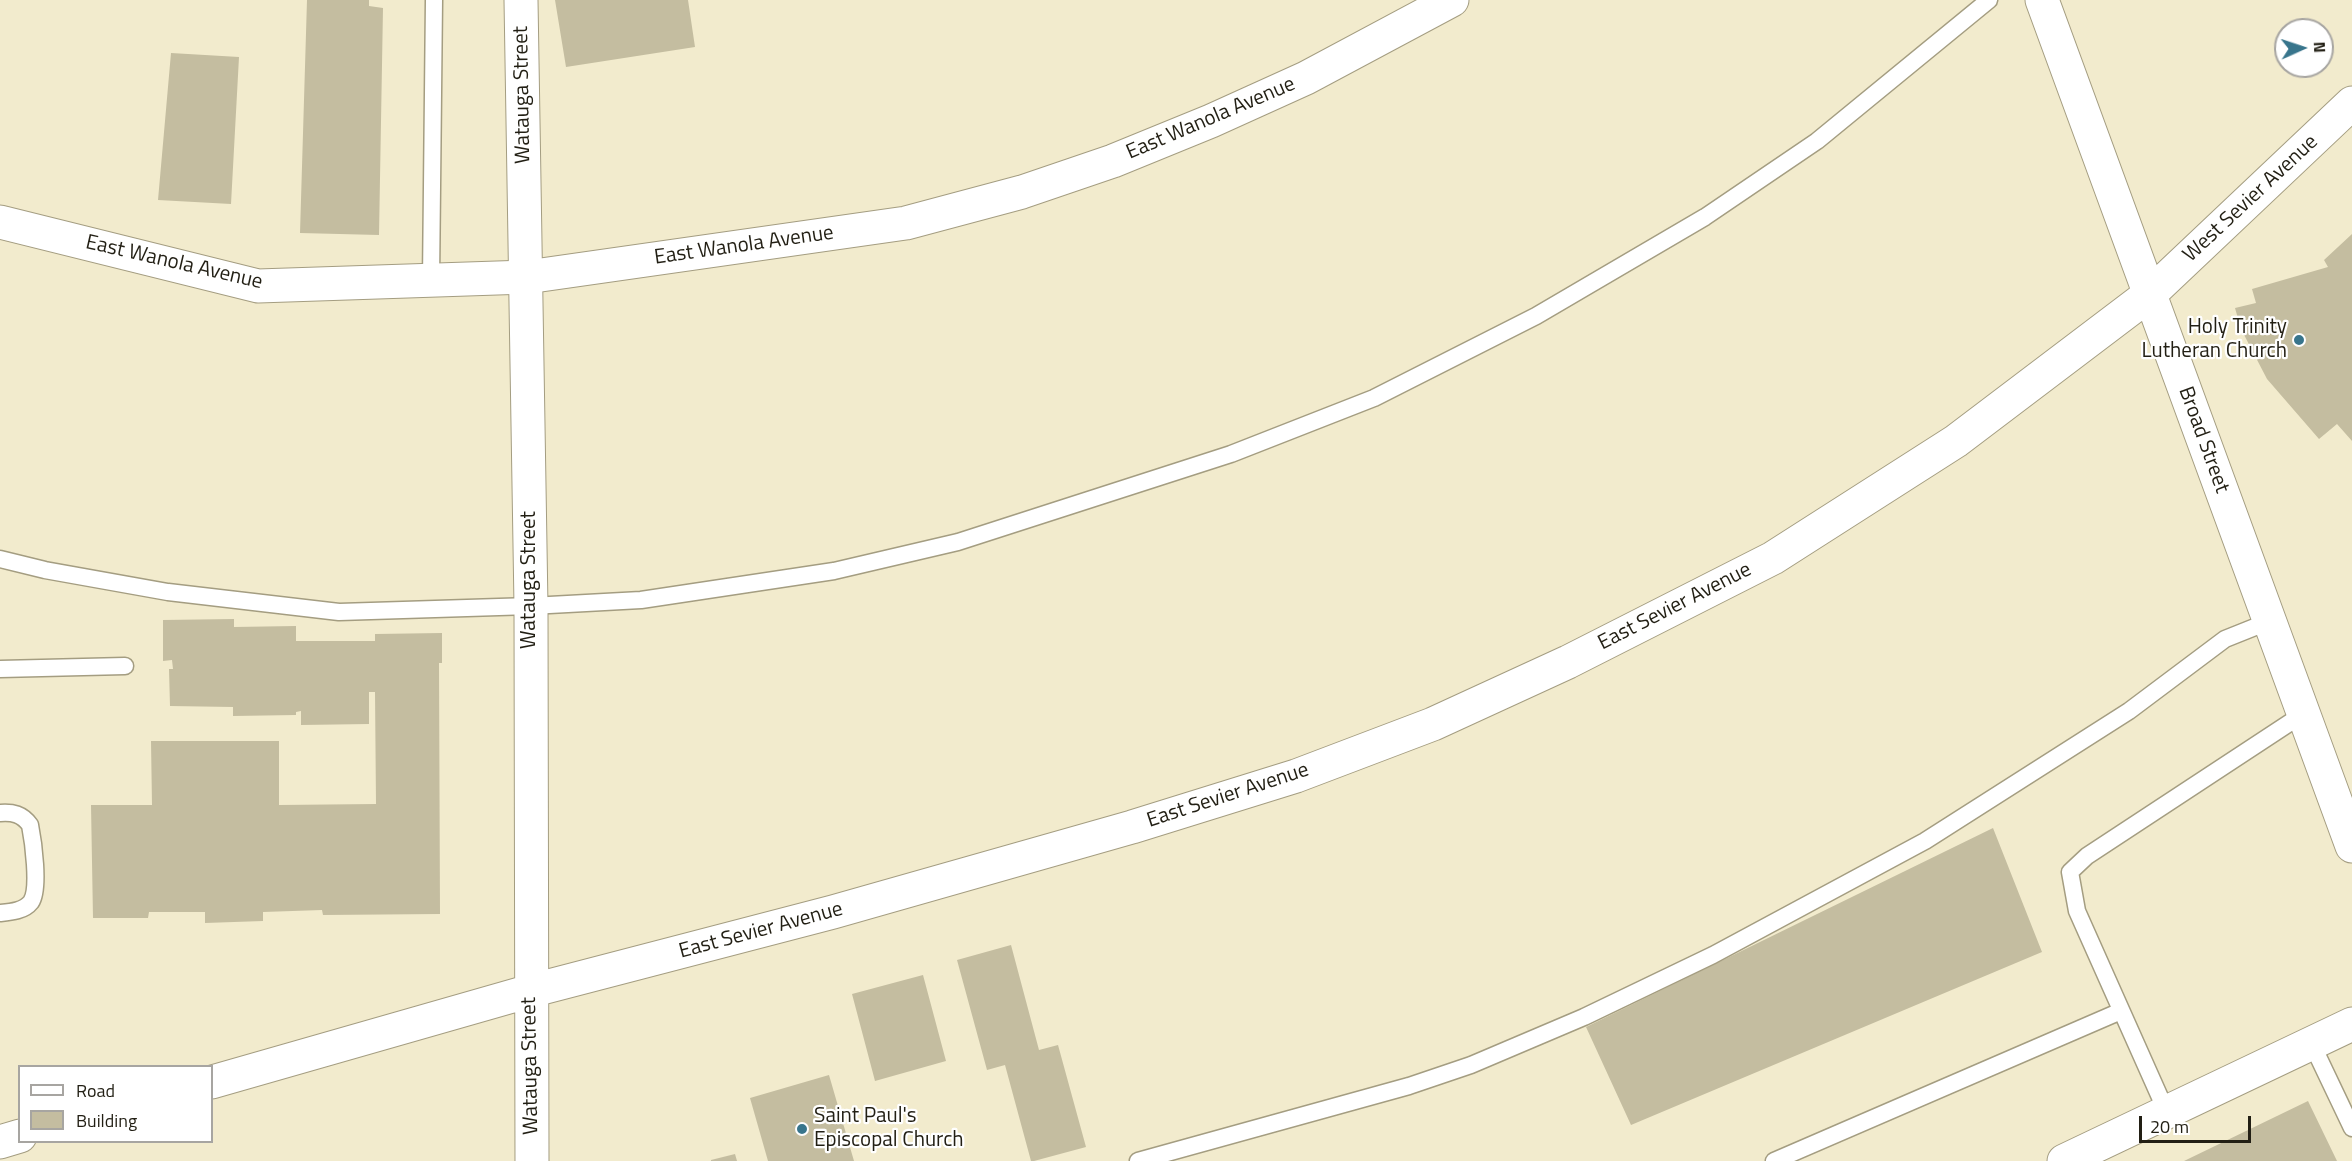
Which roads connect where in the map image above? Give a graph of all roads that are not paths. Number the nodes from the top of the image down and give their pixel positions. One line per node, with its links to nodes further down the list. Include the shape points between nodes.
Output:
1 (434, 0): 9 (lane)
2 (521, 0): 8 (street, Watauga Street)
3 (1452, 0): 8 (street, East Wanola Avenue, via 1306,78 1211,121 1022,192 915,221)
4 (1989, 0): 12 (lane, via 1817,141 1705,217 1536,316 1374,398 1231,454 958,542 834,572 640,600)
5 (2042, 0): 10 (street, Broad Street)
6 (2352, 103): 10 (street, West Sevier Avenue)
7 (0, 222): 9 (street, East Wanola Avenue, via 258,286)
8 (527, 277): 9 (street, East Wanola Avenue); 12 (street, Watauga Street)
9 (431, 280)
10 (2150, 294): 13 (street, Broad Street); 20 (street, East Sevier Avenue, via 1956,441 1773,558 1568,662 1433,724 1296,776 1132,827 833,912)
11 (0, 559): 12 (lane, via 168,592 339,612)
12 (531, 606): 20 (street, Watauga Street)
13 (2270, 621): 16 (street, Broad Street); 28 (lane, via 2225,639 2128,711 1925,841 1713,955 1584,1017 1471,1065 1409,1086)
14 (124, 666): 15 (lane)
15 (0, 669)
16 (2303, 714): 18 (street, Broad Street); 21 (lane, via 2087,856 2070,872 2077,911)
17 (0, 813): 19 (lane, via 17,814 30,825 35,888 32,901 24,908)
18 (2352, 846)
19 (0, 913)
20 (530, 991): 24 (street, East Sevier Avenue); 27 (street, Watauga Street)
21 (2121, 1011): 25 (lane); 29 (lane)
22 (2352, 1024): 23 (street)
23 (2312, 1044): 25 (street); 26 (lane)
24 (213, 1082)
25 (2167, 1113): 30 (street)
26 (2352, 1128)
27 (532, 1161)
28 (1138, 1161)
29 (1774, 1161)
30 (2064, 1161)

